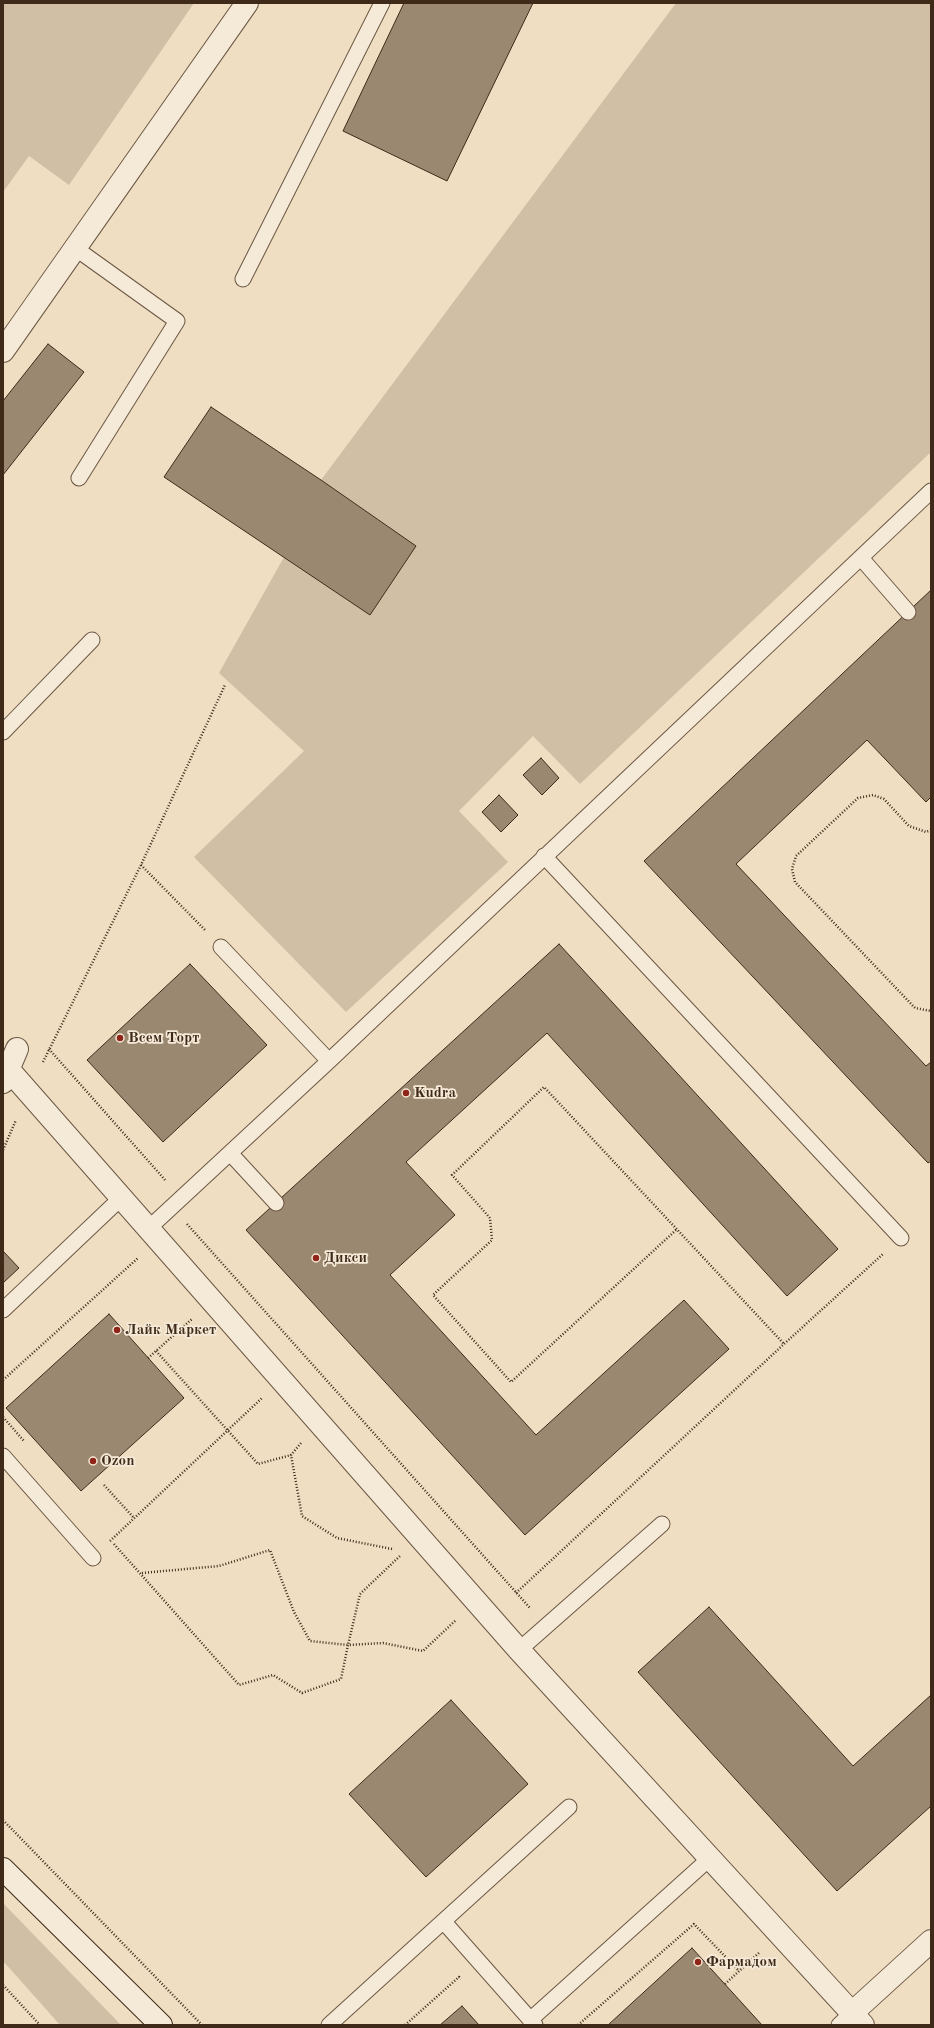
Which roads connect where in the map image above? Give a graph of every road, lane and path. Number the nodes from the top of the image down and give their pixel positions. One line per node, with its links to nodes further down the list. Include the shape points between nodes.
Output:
1 (247, 3): 3 (street)
2 (382, 3): 4 (lane)
3 (75, 248): 5 (street); 6 (lane, via 177,321)
4 (243, 279)
5 (3, 351)
6 (79, 478)
7 (930, 495): 8 (lane)
8 (861, 558): 9 (lane); 14 (lane)
9 (908, 612)
10 (92, 640): 12 (lane)
11 (224, 685): 15 (path)
12 (3, 732)
13 (931, 830): 17 (path, via 926,832 909,826 884,799 873,795 858,798 796,856 792,869 795,882 915,1008)
14 (544, 856): 20 (lane); 29 (lane)
15 (141, 865): 16 (path); 19 (path)
16 (221, 947): 20 (lane)
17 (931, 1012)
18 (18, 1048): 21 (street)
19 (49, 1049): 22 (path); 25 (path)
20 (329, 1061): 23 (lane)
21 (6, 1076): 22 (street)
22 (28, 1092): 24 (street)
23 (230, 1153): 25 (lane); 26 (lane)
24 (121, 1198): 27 (street); 31 (lane)
25 (177, 1202): 27 (lane); 53 (path)
26 (276, 1203)
27 (149, 1228): 57 (street)
28 (676, 1230): 28 (path, via 544,1087 452,1176 490,1218 492,1240 432,1295 511,1382); 33 (path)
29 (901, 1238): 33 (path)
30 (140, 1255): 36 (path)
31 (3, 1310)
32 (195, 1316): 34 (path)
33 (784, 1344): 53 (path)
34 (156, 1351): 35 (path); 39 (path)
35 (148, 1358)
36 (3, 1380)
37 (265, 1394): 39 (path)
38 (3, 1417): 41 (path)
39 (228, 1430): 42 (path, via 258,1464); 45 (path)
40 (303, 1440): 42 (path)
41 (29, 1446)
42 (291, 1454): 49 (path, via 302,1516 337,1538)
43 (3, 1456): 51 (lane)
44 (104, 1485): 45 (path)
45 (134, 1518): 48 (path)
46 (662, 1524): 55 (lane)
47 (105, 1534): 48 (path)
48 (110, 1540): 51 (path); 52 (path)
49 (397, 1550)
50 (404, 1551): 56 (path, via 360,1594)
51 (93, 1558)
52 (141, 1573): 56 (path, via 219,1566 270,1550 294,1612 310,1641); 56 (path, via 238,1685 272,1675 302,1693 342,1679)
53 (516, 1593): 55 (path)
54 (456, 1619): 56 (path, via 423,1651 383,1643)
55 (547, 1626): 57 (lane)
56 (348, 1645)
57 (519, 1650): 60 (street)
58 (569, 1807): 62 (lane)
59 (3, 1820): 73 (path)
60 (709, 1859): 69 (street); 70 (lane)
61 (3, 1869): 72 (street)
62 (444, 1922): 70 (lane); 74 (lane)
63 (931, 1941): 69 (street)
64 (765, 1947): 65 (path)
65 (739, 1971): 68 (path); 76 (path, via 694,1924)
66 (464, 1982): 75 (path, via 460,1977)
67 (3, 1984): 71 (path)
68 (725, 1984)
69 (851, 2021)
70 (532, 2023)
71 (40, 2025)
72 (162, 2025)
73 (202, 2025)
74 (329, 2025)
75 (404, 2025)
76 (578, 2025)

